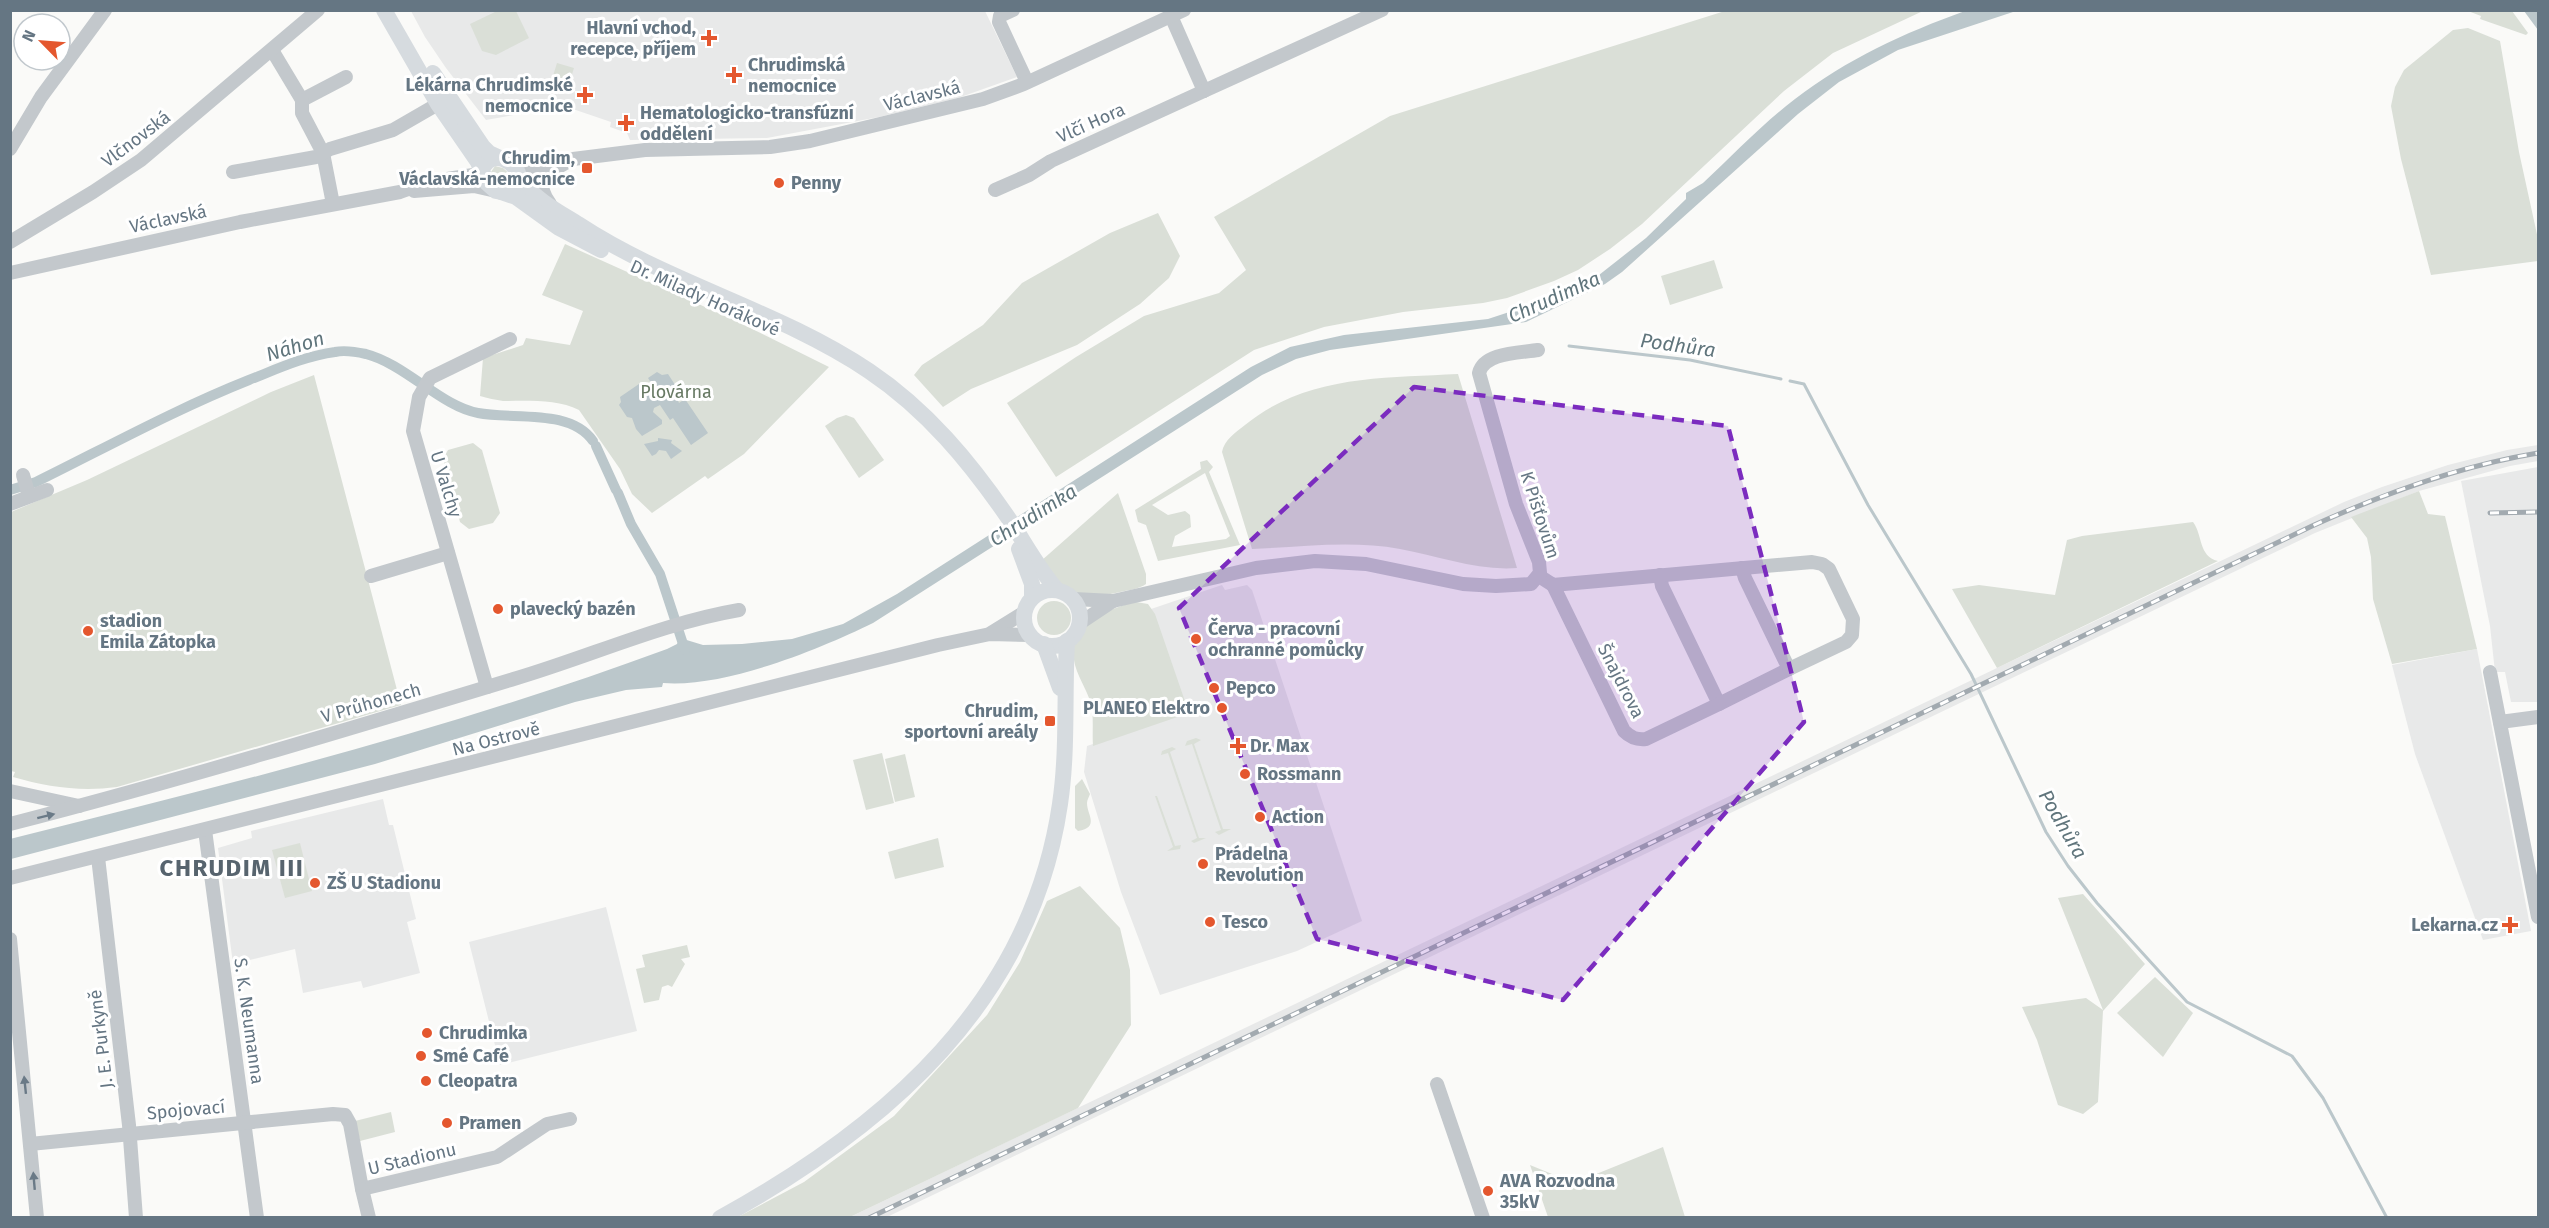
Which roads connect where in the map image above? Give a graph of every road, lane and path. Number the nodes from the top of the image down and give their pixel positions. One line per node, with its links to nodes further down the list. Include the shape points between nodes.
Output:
1 (105, 10): 15 (street, via 41,97)
2 (384, 10): 14 (main road)
3 (398, 10): 17 (main road, via 437,80 479,141 489,153)
4 (1013, 10): 11 (street, via 1000,16 999,22)
5 (1184, 10): 8 (street, Václavská)
6 (1382, 10): 12 (street, Vlčí Hora)
7 (316, 13): 9 (street, Vlčnovská)
8 (1171, 16): 11 (street, Václavská); 12 (street)
9 (272, 50): 13 (street); 27 (street, Vlčnovská, via 125,172)
10 (346, 77): 13 (street)
11 (1027, 82): 18 (street, Václavská, via 960,106 810,141 770,147 645,150)
12 (1204, 92): 22 (street, Vlčí Hora)
13 (302, 100): 16 (street, via 302,113)
14 (438, 104): 16 (street, via 393,130); 19 (main road)
15 (10, 149)
16 (323, 153): 20 (street, via 316,158); 25 (street)
17 (502, 158): 18 (street, Václavská); 19 (main road, via 489,160); 21 (main road, via 515,167)
18 (573, 159): 21 (street, Václavská, via 537,168); 26 (street, via 543,180 542,191)
19 (483, 170): 23 (main road, via 485,180); 24 (street, Václavská, via 473,176 438,179)
20 (233, 172)
21 (520, 180): 23 (main road, via 513,191); 26 (main road, Dr. Milady Horákové)
22 (995, 190)
23 (498, 191): 24 (street, Václavská, via 468,186); 31 (main road, Dr. Milady Horákové, via 516,197 585,243 779,331)
24 (400, 192): 25 (street, Václavská)
25 (333, 204): 28 (street, Václavská)
26 (555, 210): 31 (main road, Dr. Milady Horákové, via 626,253 827,347 866,369)
27 (10, 242)
28 (10, 273)
29 (510, 339): 36 (street, U Valchy, via 430,378 419,397 413,435)
30 (1538, 350): 41 (street, K Píšťovům, via 1491,359 1482,364 1479,373 1516,504 1539,562)
31 (911, 403): 37 (main road, Dr. Milady Horákové, via 952,443 1000,507)
32 (23, 475): 34 (street)
33 (47, 490): 34 (street)
34 (28, 493): 35 (street)
35 (10, 504)
36 (448, 553): 40 (street); 54 (street, U Valchy)
37 (1025, 553): 43 (main road); 46 (main road, via 1032,584)
38 (1742, 568): 39 (street, Šnajdrova); 52 (street); 52 (street, Šnajdrova, via 1818,562 1826,566 1834,579 1852,619 1852,635 1846,642)
39 (1660, 575): 42 (street, Šnajdrova); 56 (street)
40 (371, 576)
41 (1539, 576): 42 (street); 45 (street, K Píšťovům, via 1526,585 1477,585 1366,564 1315,561 1237,572)
42 (1553, 585): 56 (street, Šnajdrova, via 1629,735 1637,740 1646,739)
43 (1057, 590): 44 (main road); 46 (main road, via 1048,590)
44 (1074, 599): 45 (street); 48 (main road)
45 (1113, 601): 48 (street)
46 (1029, 605): 49 (street, Na Ostrově); 50 (main road, via 1026,628)
47 (739, 610): 54 (street, V Průhonech)
48 (1080, 623): 51 (main road)
49 (990, 633): 50 (street, Na Ostrově); 62 (street, Na Ostrově)
50 (1037, 640): 51 (main road, via 1052,646); 55 (main road, via 1055,669)
51 (1067, 641): 55 (main road)
52 (1789, 669): 56 (street, Šnajdrova)
53 (2490, 672): 58 (street)
54 (488, 687): 60 (street, V Průhonech)
55 (1064, 701): 78 (main road, via 1066,755 1054,836 1030,914 996,978 935,1058 870,1120 792,1176)
56 (1719, 704)
57 (2538, 717): 58 (street)
58 (2500, 722): 65 (street)
59 (10, 791): 60 (street, V Průhonech)
60 (81, 807): 61 (street, one-way to 60)
61 (10, 825)
62 (205, 830): 63 (street, Na Ostrově); 70 (street, S. K. Neumanna)
63 (98, 856): 64 (street, Na Ostrově); 71 (street, J. E. Purkyně)
64 (10, 878)
65 (2538, 918)
66 (10, 939): 72 (street, one-way to 66)
67 (1437, 1084): 79 (street)
68 (345, 1115): 70 (street, Spojovací); 73 (street, U Stadionu)
69 (570, 1119): 73 (street, U Stadionu, via 547,1124 497,1157)
70 (244, 1122): 71 (street, Spojovací); 76 (street, S. K. Neumanna)
71 (130, 1133): 72 (street, Spojovací); 75 (street, J. E. Purkyně)
72 (30, 1144): 74 (street, one-way to 72)
73 (362, 1189): 77 (street)
74 (37, 1218)
75 (136, 1218)
76 (257, 1218)
77 (369, 1218)
78 (720, 1218)
79 (1483, 1218)

